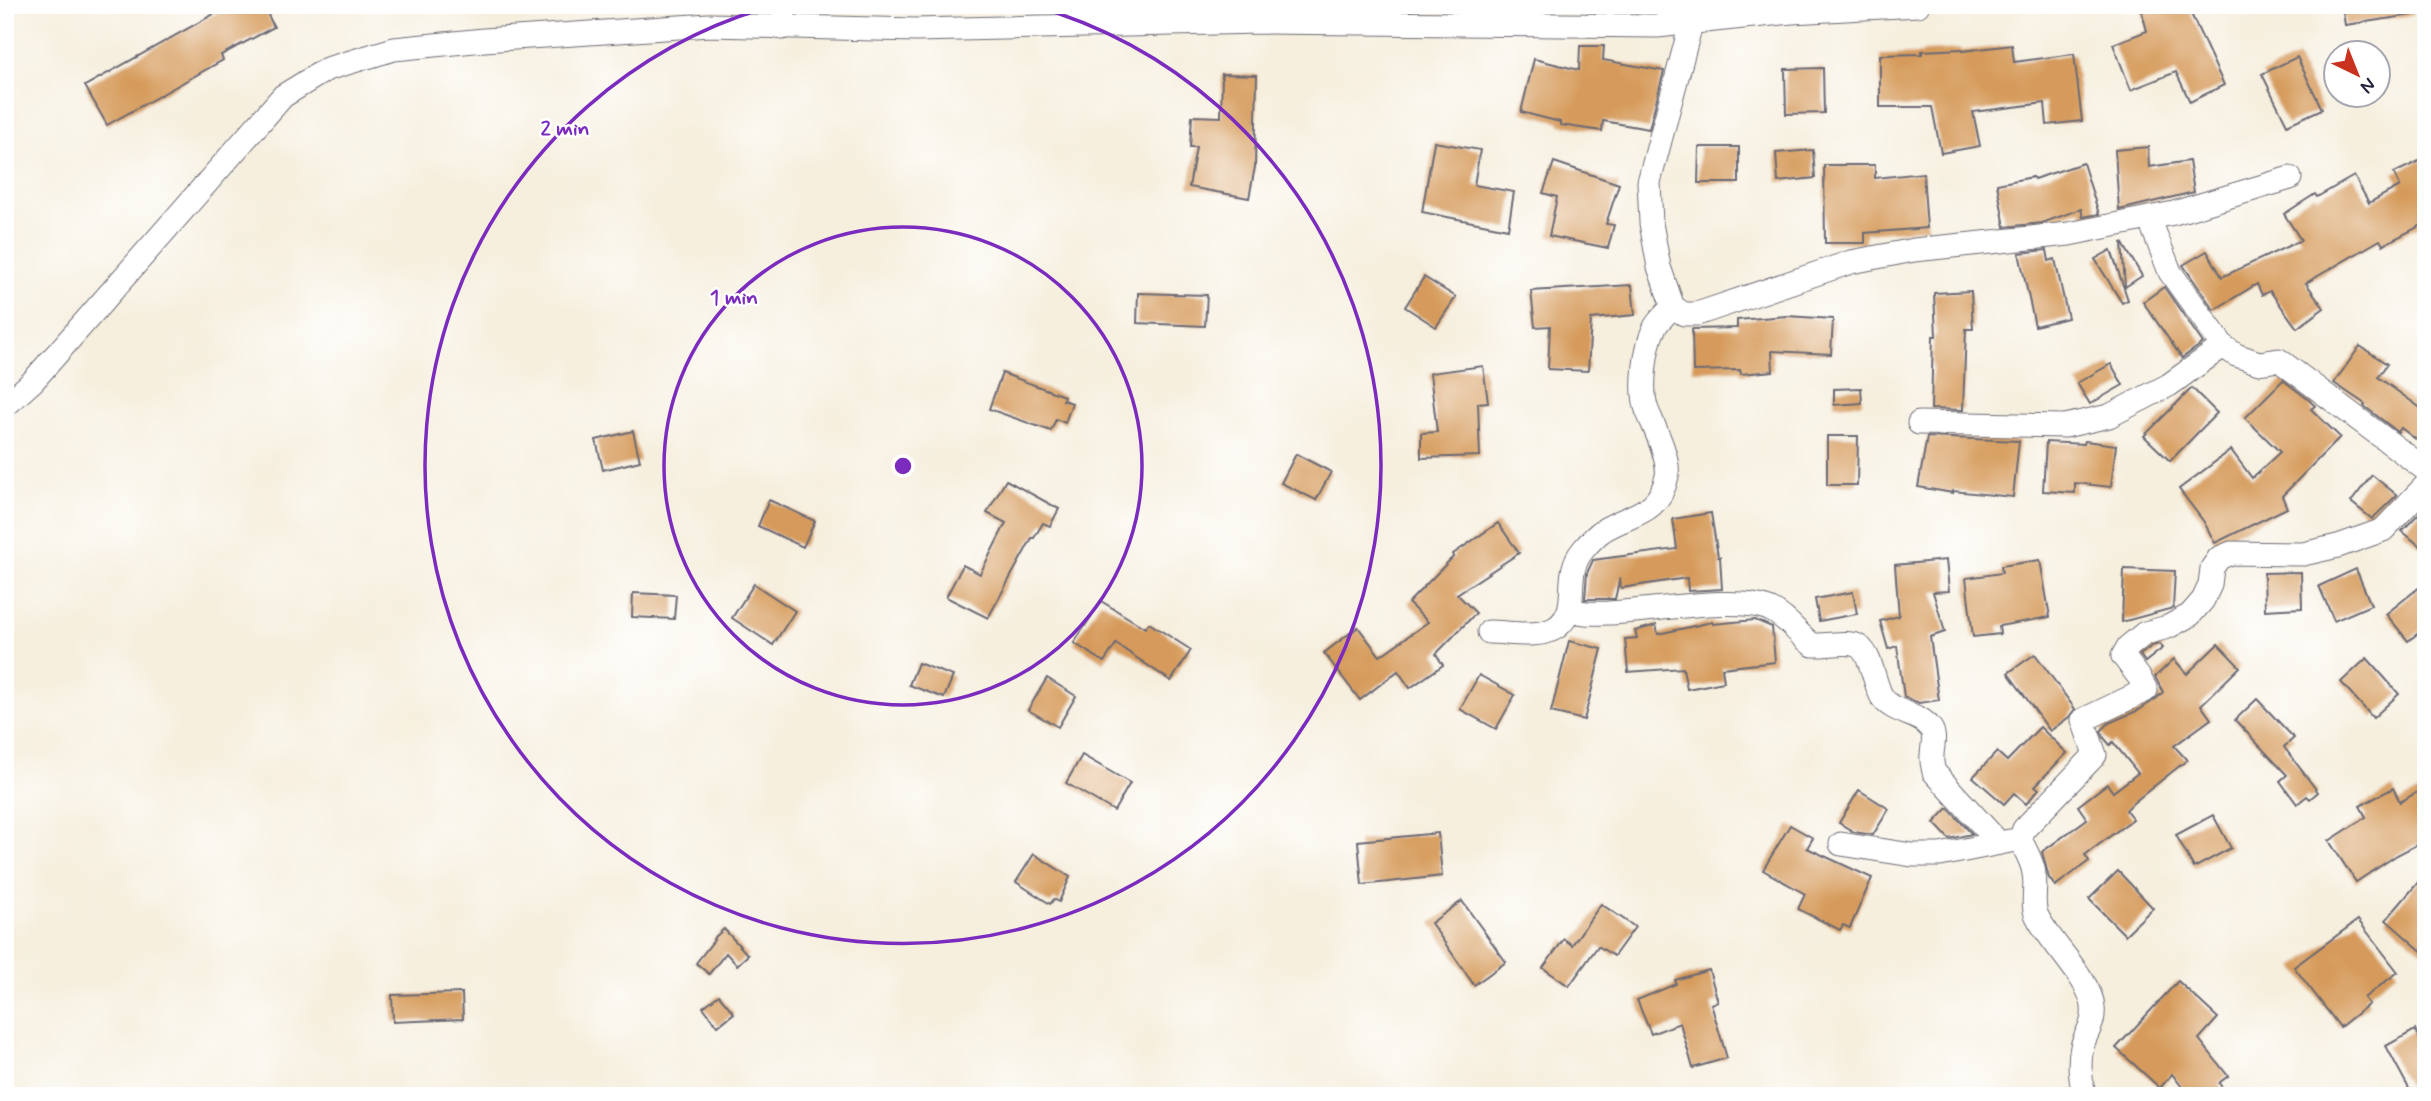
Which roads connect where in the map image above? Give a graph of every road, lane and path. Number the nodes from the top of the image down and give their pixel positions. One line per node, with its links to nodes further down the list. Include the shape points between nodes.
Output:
1 (1918, 5): 4 (street, via 1792,12)
2 (1657, 16): 3 (street, via 916,30); 4 (street)
3 (784, 17): 9 (street, via 394,49 327,69 283,96 33,381)
4 (1692, 24): 7 (street, via 1649,182 1659,267)
5 (2290, 178): 6 (street)
6 (2149, 218): 7 (street, via 2069,234 1914,250 1851,262 1697,314); 8 (street, via 2170,272)
7 (1673, 307): 13 (street, via 1655,326 1646,353 1644,382 1646,406 1668,474 1658,501 1601,531 1581,552 1571,574)
8 (2222, 346): 10 (street, via 2169,385 2109,416 2065,426); 11 (street, via 2259,363 2279,360)
9 (5, 406)
10 (1919, 423)
11 (2426, 470)
12 (2426, 485): 15 (street, via 2383,530 2338,546 2303,554 2231,553 2219,558 2211,568 2203,600 2190,615 2145,633 2128,648 2123,656 2146,690 2083,720 2095,755)
13 (1571, 609): 14 (street, via 1561,624 1543,633); 15 (street, via 1580,614 1750,604 1771,609 1813,645 1854,643 1867,656 1888,705 1930,727 1934,772)
14 (1489, 632)
15 (2010, 841): 16 (street, via 1940,855); 17 (street, via 2034,870 2034,910 2088,988 2094,1005 2090,1032 2082,1045)
16 (1841, 844)
17 (2084, 1096)

